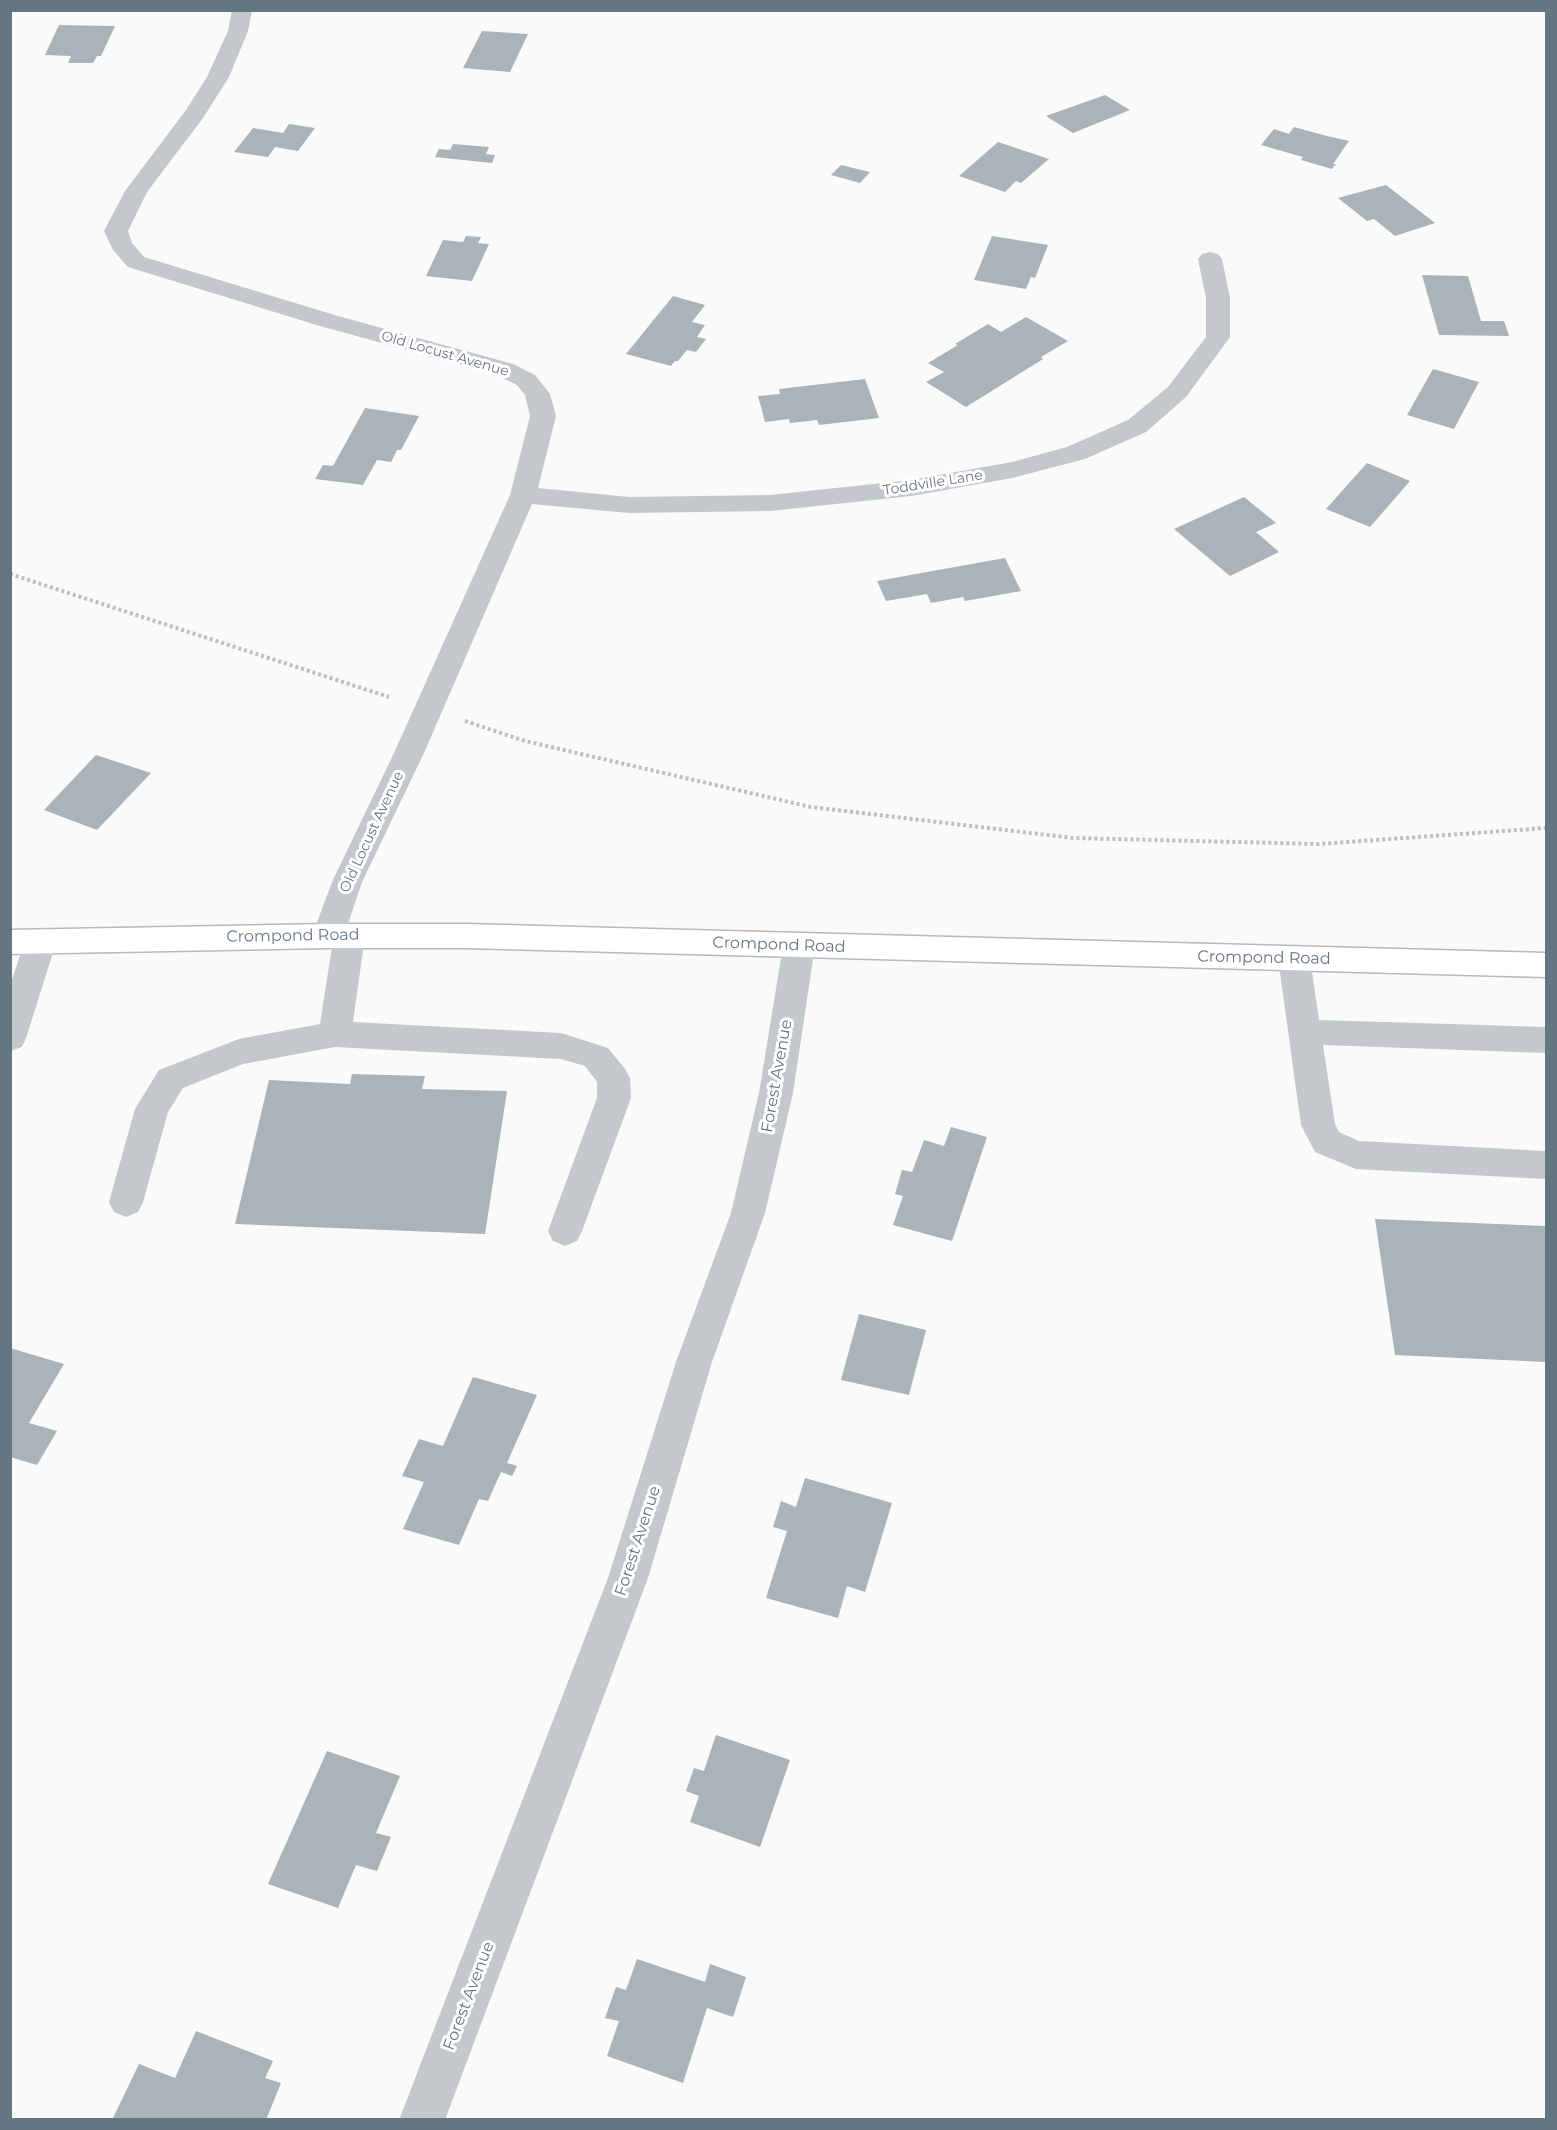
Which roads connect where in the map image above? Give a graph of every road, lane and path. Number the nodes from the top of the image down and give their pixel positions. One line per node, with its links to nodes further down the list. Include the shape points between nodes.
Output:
1 (242, 10): 3 (street, Old Locust Avenue, via 238,31 218,77 136,191 116,231 121,245 136,262 504,369 526,380 537,394 543,416)
2 (1210, 259): 3 (street, Toddville Lane, via 1218,298 1218,337 1177,392 1137,426 1076,453 1012,470 911,488 770,503 629,505)
3 (523, 495): 5 (street, Old Locust Avenue)
4 (10, 574): 5 (path)
5 (428, 710): 6 (path, via 525,741 811,807 1073,838 1319,844); 7 (street, Old Locust Avenue, via 347,882)
6 (1546, 828)
7 (339, 936): 8 (main road, Crompond Road); 9 (main road, Crompond Road); 13 (street, Old Locust Avenue)
8 (26, 941): 14 (street)
9 (799, 946): 10 (main road, Crompond Road); 19 (street, Forest Avenue, via 776,1093 748,1213 694,1362 628,1578)
10 (1294, 958): 11 (main road, Crompond Road); 12 (street)
11 (1546, 965)
12 (1305, 1032): 15 (street); 16 (street, via 1318,1125 1327,1142 1356,1155)
13 (335, 1034): 17 (street, via 240,1052 171,1079 152,1109); 18 (street, via 561,1046 596,1057 613,1078 614,1098)
14 (10, 1038)
15 (1546, 1040)
16 (1546, 1165)
17 (126, 1202)
18 (565, 1231)
19 (422, 2120)

